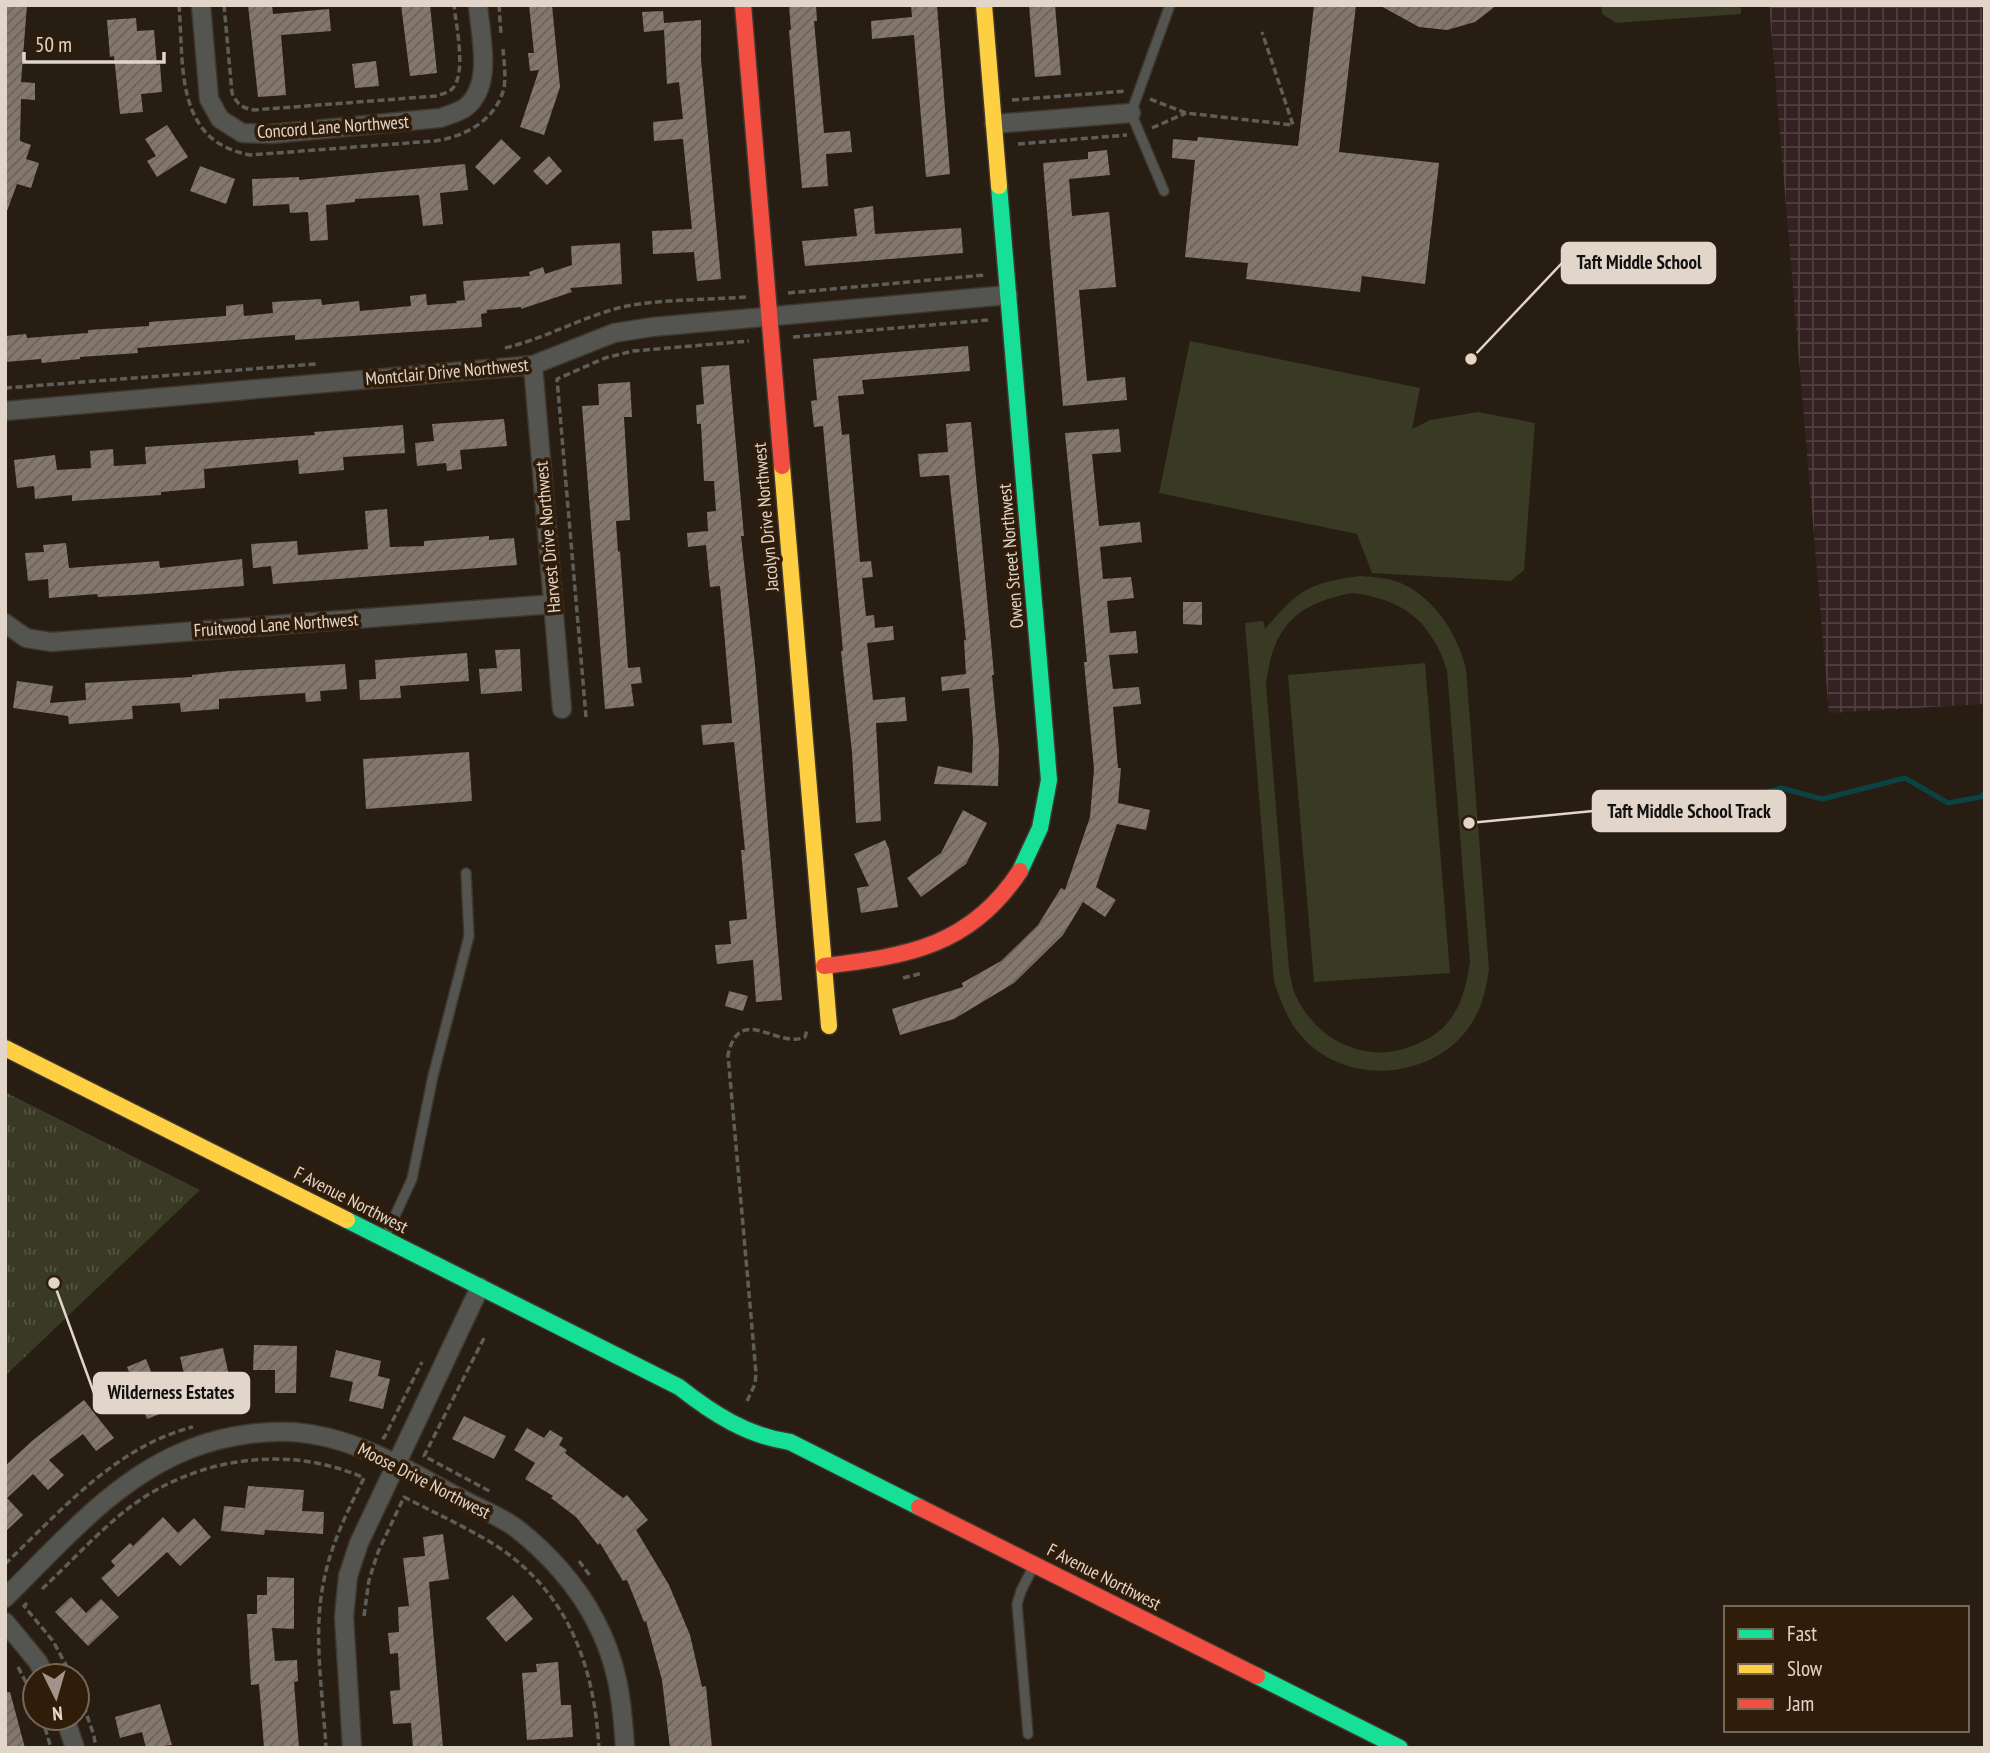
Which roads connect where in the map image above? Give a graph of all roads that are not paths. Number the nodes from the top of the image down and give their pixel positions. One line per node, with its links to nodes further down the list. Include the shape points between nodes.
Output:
1 (201, 5): 2 (street, Concord Lane Northwest, via 209,99 220,119 242,133 271,134 440,118 465,108 478,92 483,69)
2 (478, 5)
3 (743, 5): 10 (street, Jacolyn Drive Northwest)
4 (984, 5): 7 (street, Owen Street Northwest)
5 (1170, 5): 6 (lane)
6 (1131, 113): 7 (street); 8 (lane)
7 (994, 124): 9 (street, Owen Street Northwest)
8 (1164, 191)
9 (1008, 295): 10 (street, Montclair Drive Northwest); 17 (street, Owen Street Northwest, via 1049,780 1041,827 1000,900 967,929 919,951)
10 (769, 317): 11 (street, Montclair Drive Northwest, via 614,333); 17 (street, Jacolyn Drive Northwest)
11 (533, 365): 12 (street, Montclair Drive Northwest); 13 (street, Harvest Drive Northwest)
12 (5, 411)
13 (553, 604): 14 (street, Fruitwood Lane Northwest, via 51,642 26,639); 15 (street, Harvest Drive Northwest)
14 (5, 623)
15 (562, 709)
16 (466, 873): 20 (lane, via 469,936 412,1179)
17 (824, 966): 18 (street, Jacolyn Drive Northwest)
18 (829, 1026)
19 (5, 1048): 20 (street, F Avenue Northwest)
20 (385, 1238): 21 (street, F Avenue Northwest)
21 (481, 1287): 22 (street, F Avenue Northwest); 24 (street)
22 (679, 1387): 23 (street, F Avenue Northwest, via 708,1410 772,1441); 23 (street, F Avenue Northwest, via 745,1407 780,1427)
23 (790, 1442): 25 (street, F Avenue Northwest)
24 (397, 1465): 26 (street, Moose Drive Northwest, via 350,1444 309,1433 270,1432 189,1449 98,1506); 30 (street, via 348,1576 344,1617); 31 (street, Moose Drive Northwest, via 514,1527 569,1580 610,1653 621,1696)
25 (1035, 1563): 29 (lane, via 1017,1604); 32 (street, F Avenue Northwest)
26 (5, 1598)
27 (5, 1622): 28 (street)
28 (38, 1662)
29 (1028, 1734)
30 (352, 1748)
31 (625, 1748)
32 (1400, 1748)

